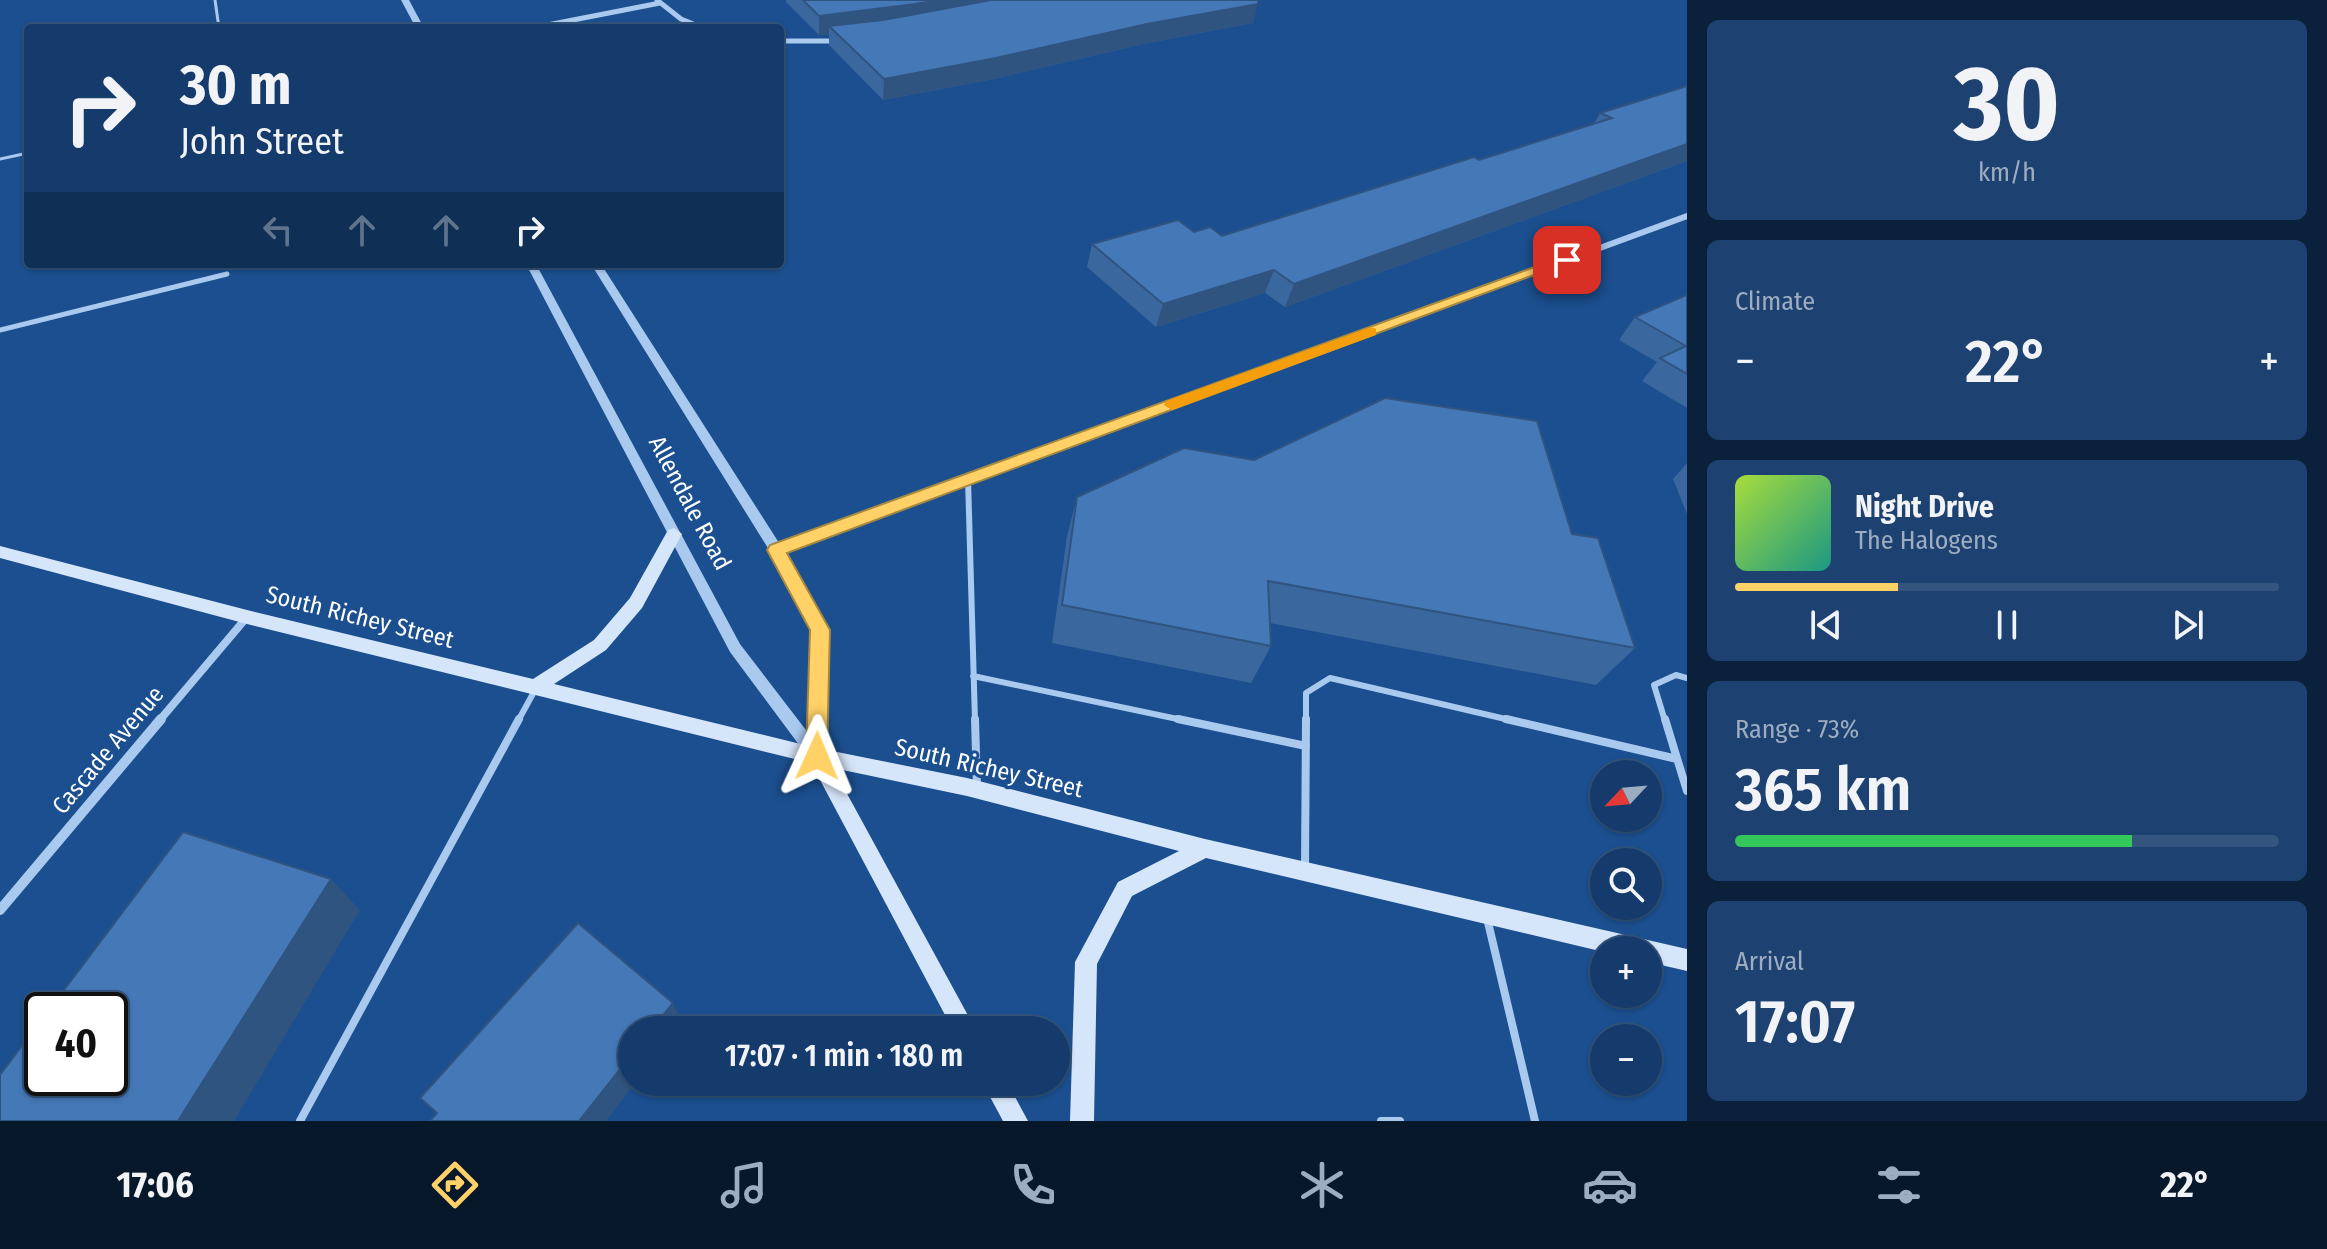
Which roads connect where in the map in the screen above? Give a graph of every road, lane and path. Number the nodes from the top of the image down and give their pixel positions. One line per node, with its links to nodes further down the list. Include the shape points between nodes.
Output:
1 (215, 0): 4 (lane)
2 (405, 0): 5 (street)
3 (659, 2): 6 (street); 7 (street)
4 (218, 24)
5 (418, 24)
6 (552, 24)
7 (693, 24)
8 (784, 41): 9 (street)
9 (841, 41)
10 (24, 154): 11 (lane)
11 (0, 159)
12 (1687, 216): 17 (street)
13 (533, 268): 18 (street, Allendale Road)
14 (599, 268): 19 (street, Allendale Road)
15 (227, 274): 16 (lane)
16 (0, 330)
17 (968, 479): 19 (street); 22 (lane)
18 (674, 534): 24 (main road, via 636,603 600,645); 26 (street, Allendale Road, via 735,648)
19 (776, 550): 26 (street, Allendale Road, via 820,630)
20 (0, 552): 21 (main road, South Richey Street)
21 (247, 617): 24 (main road, South Richey Street); 32 (street, Cascade Avenue)
22 (973, 676): 25 (lane); 28 (lane)
23 (1687, 678): 27 (lane, via 1676,675 1654,685)
24 (536, 687): 26 (main road, South Richey Street); 39 (lane)
25 (1306, 746): 27 (lane, via 1306,693 1330,678); 31 (lane)
26 (817, 756): 28 (main road, South Richey Street); 37 (main road, Allendale Road)
27 (1677, 759): 29 (lane)
28 (977, 790): 30 (main road, South Richey Street)
29 (1687, 791)
30 (1205, 848): 31 (main road, South Richey Street); 41 (main road, via 1125,889 1086,962)
31 (1305, 872): 33 (main road, South Richey Street)
32 (0, 910)
33 (1486, 914): 34 (main road, South Richey Street); 44 (lane)
34 (1590, 938)
35 (1662, 955): 36 (main road, South Richey Street)
36 (1687, 960)
37 (957, 1016)
38 (1002, 1096): 40 (main road)
39 (300, 1121)
40 (1016, 1121)
41 (1082, 1121)
42 (1381, 1121): 43 (lane)
43 (1400, 1121)
44 (1535, 1121)

